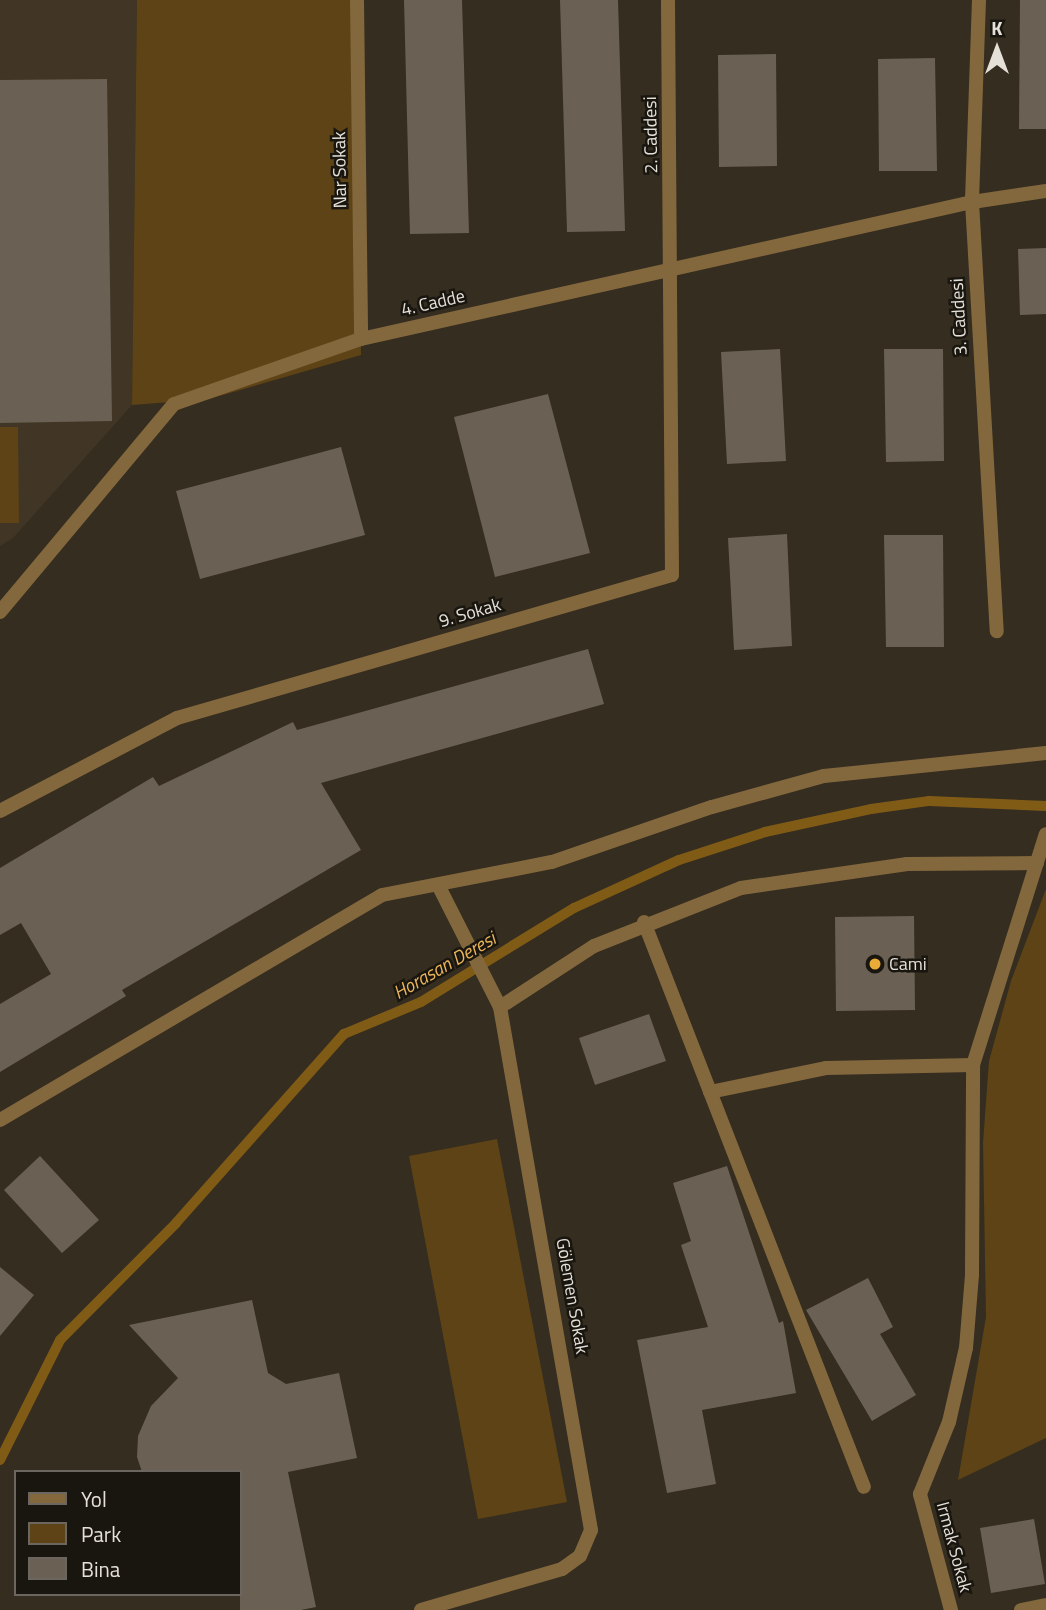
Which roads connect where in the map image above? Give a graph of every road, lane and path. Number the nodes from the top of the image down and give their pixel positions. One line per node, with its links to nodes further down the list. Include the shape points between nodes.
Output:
1 (357, 0): 7 (street, Nar Sokak)
2 (668, 0): 6 (street, 2. Caddesi)
3 (979, 0): 5 (street, 3. Caddesi)
4 (1046, 191): 5 (street, 4. Cadde)
5 (972, 202): 6 (street, 4. Cadde); 9 (street, 3. Caddesi)
6 (673, 269): 7 (street, 4. Cadde); 11 (street, 9. Sokak, via 672,575 177,718)
7 (361, 339): 8 (street, 4. Cadde, via 174,404)
8 (0, 612)
9 (997, 631)
10 (1046, 753): 14 (street, via 824,776 723,803 552,862)
11 (0, 811)
12 (1046, 834): 13 (street)
13 (1037, 863): 15 (street, via 907,864 804,876 741,888); 17 (street)
14 (439, 887): 16 (street, Gölemen Sokak); 19 (street, via 382,895)
15 (644, 922): 16 (street, via 594,946); 18 (street)
16 (500, 1007): 22 (street, Gölemen Sokak, via 591,1530 580,1556 562,1569)
17 (973, 1065): 18 (street, via 826,1068); 23 (street, Irmak Sokak, via 972,1275 966,1348 949,1422 920,1494)
18 (710, 1092): 20 (street)
19 (0, 1120)
20 (864, 1487)
21 (1046, 1605): 24 (street)
22 (421, 1610)
23 (951, 1610)
24 (1021, 1610)

